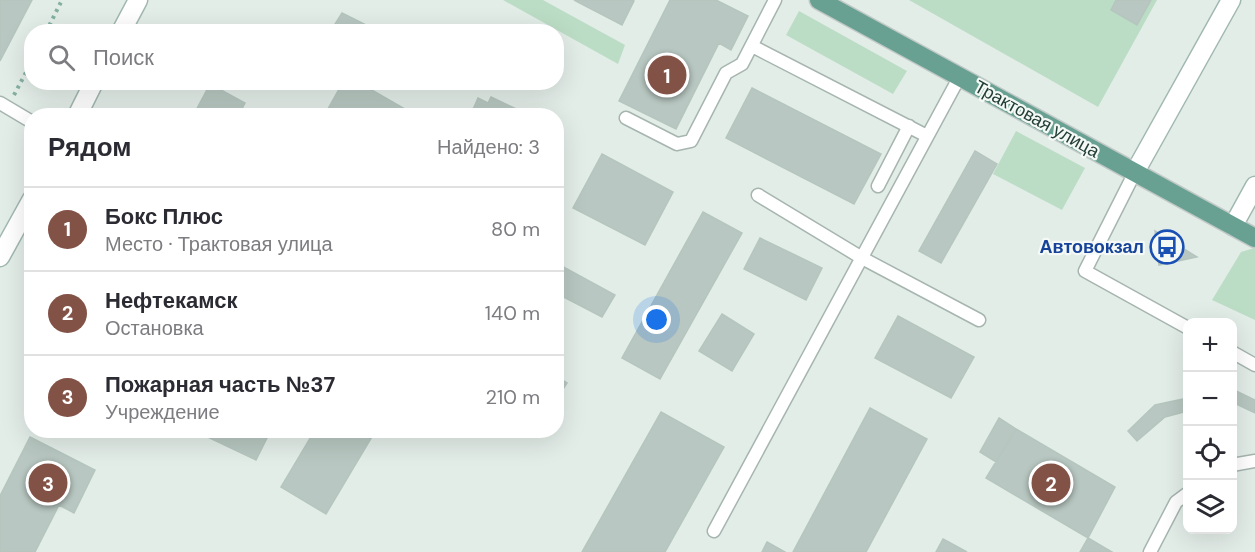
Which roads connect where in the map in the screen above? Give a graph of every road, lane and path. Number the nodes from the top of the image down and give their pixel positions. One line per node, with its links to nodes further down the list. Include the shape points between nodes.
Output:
1 (62, 0): 6 (path)
2 (138, 0): 7 (main road)
3 (775, 0): 8 (lane)
4 (819, 0): 9 (main road, Трактовая улица)
5 (1231, 0): 17 (main road)
6 (50, 24)
7 (125, 24)
8 (752, 46): 14 (lane, via 742,64 726,73 691,141 677,144); 15 (lane)
9 (960, 76): 16 (lane); 17 (main road, Трактовая улица)
10 (90, 90): 12 (main road)
11 (0, 103): 13 (lane)
12 (81, 108)
13 (24, 117)
14 (626, 118)
15 (909, 126): 16 (lane); 18 (lane)
16 (927, 136): 25 (lane)
17 (1136, 172): 22 (main road, Трактовая улица); 27 (lane, via 1085,272)
18 (878, 186)
19 (1255, 186): 22 (main road)
20 (758, 195): 25 (lane)
21 (24, 214): 24 (main road)
22 (1233, 226): 23 (main road, Трактовая улица)
23 (1255, 238)
24 (0, 257)
25 (862, 258): 26 (lane); 33 (lane)
26 (980, 320)
27 (1183, 325)
28 (1237, 354): 29 (lane)
29 (1255, 365)
30 (1255, 461): 31 (lane)
31 (1237, 464)
32 (1183, 496): 34 (lane, via 1176,501)
33 (714, 531)
34 (1150, 552)

